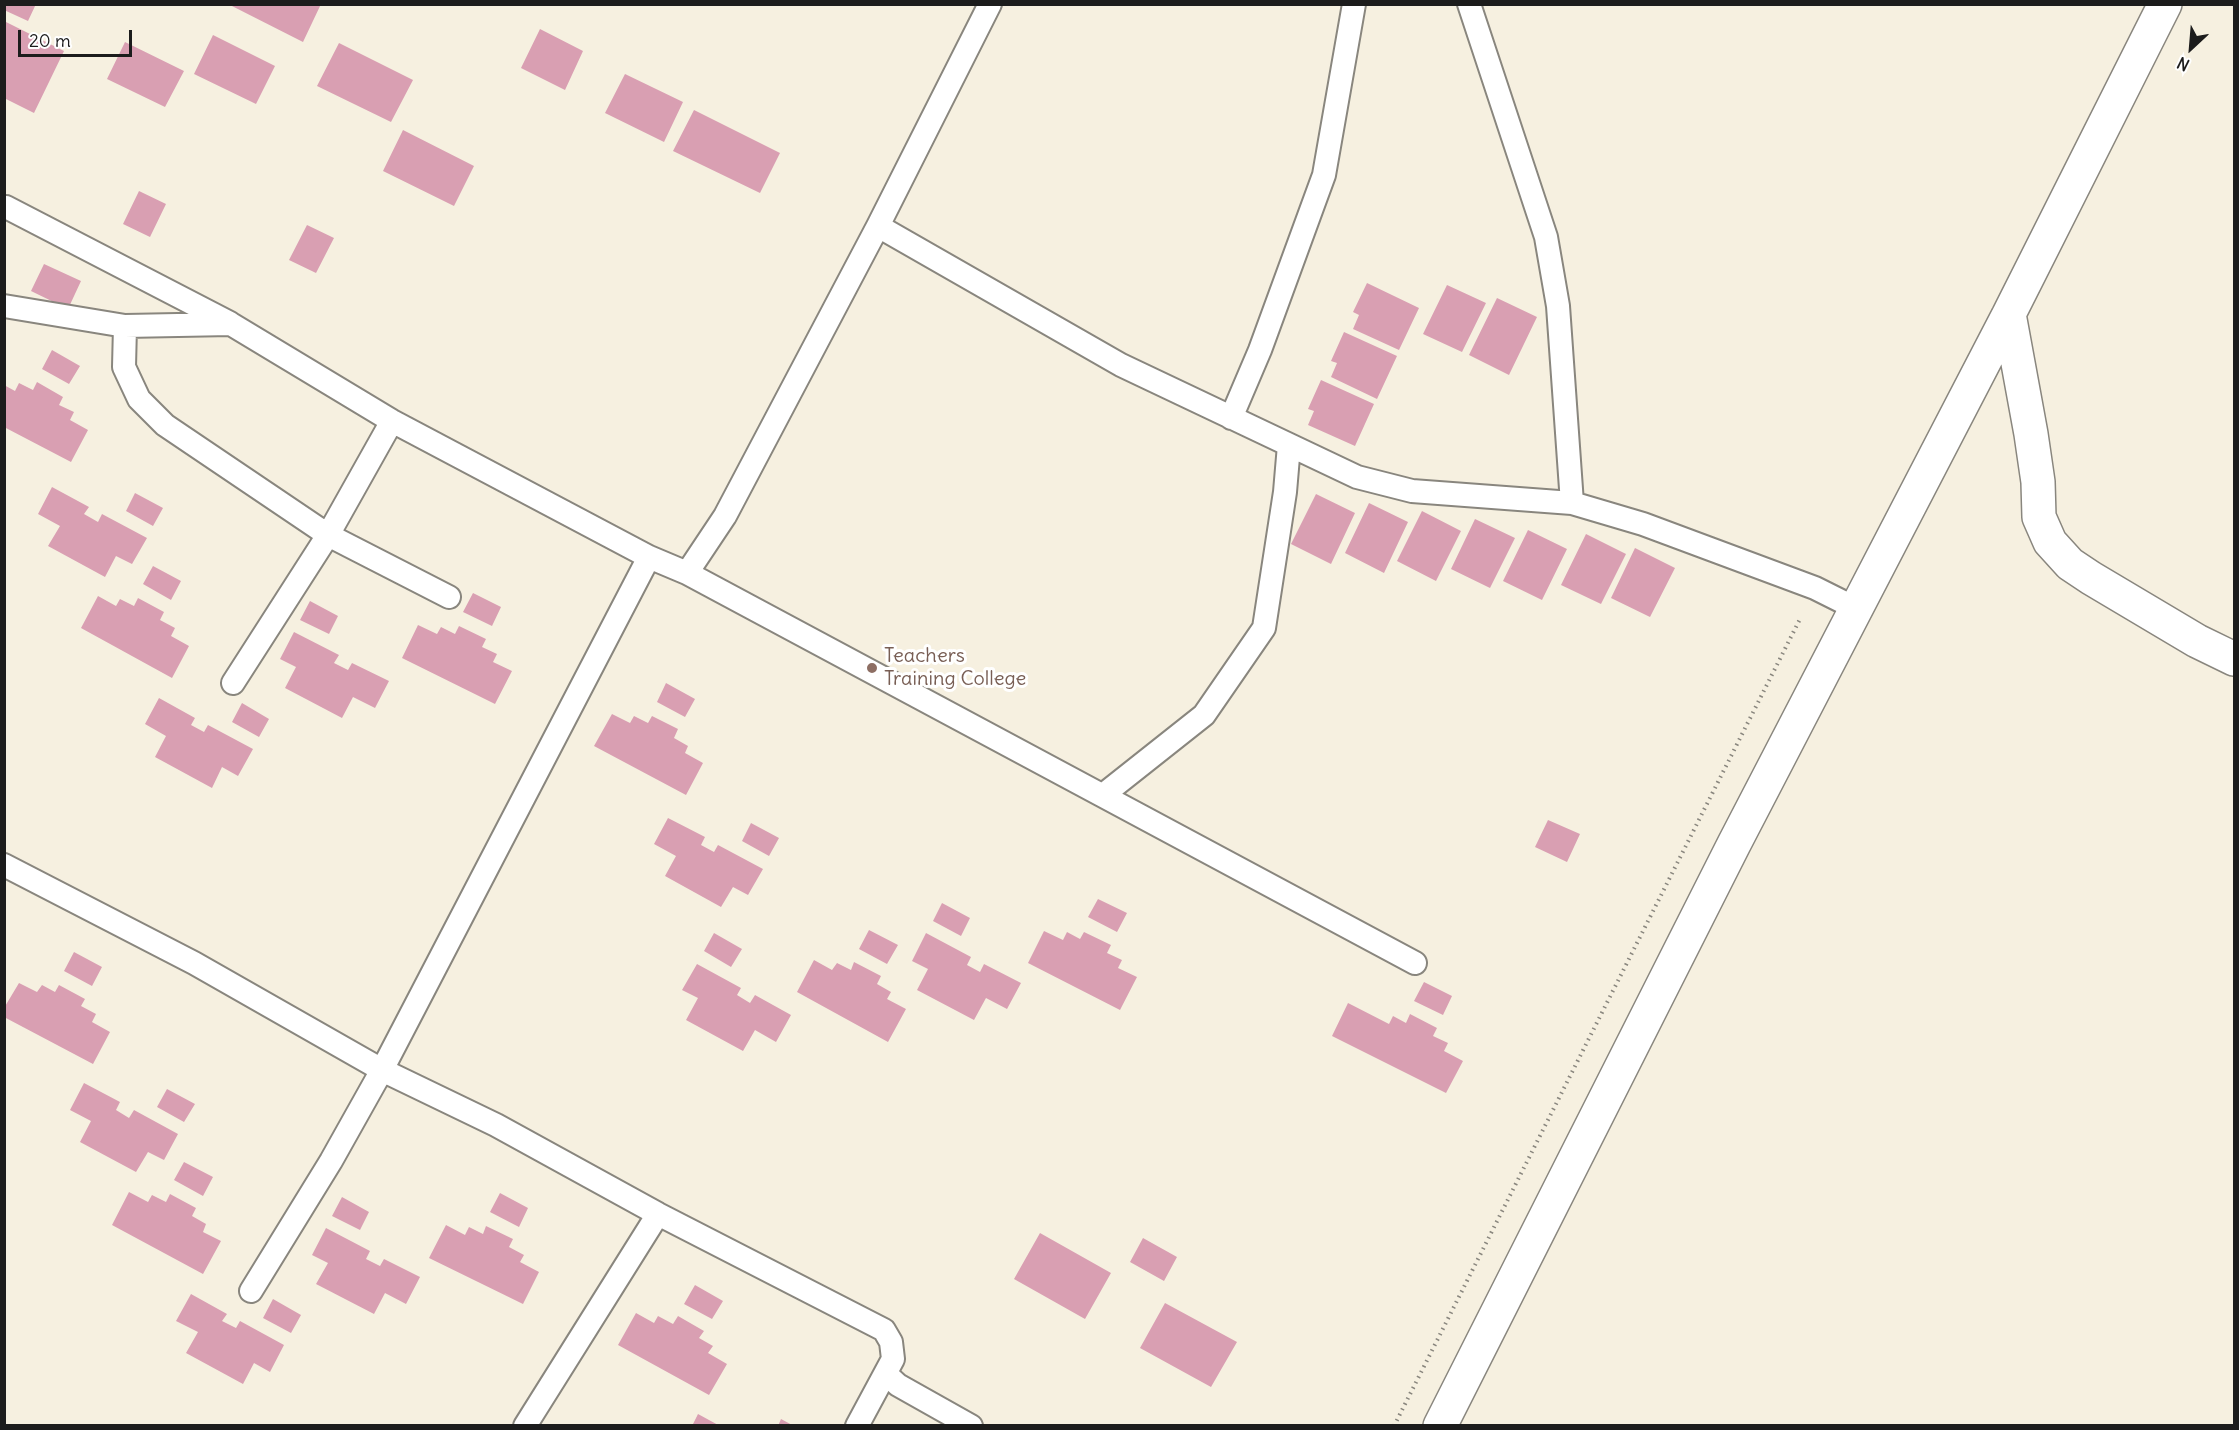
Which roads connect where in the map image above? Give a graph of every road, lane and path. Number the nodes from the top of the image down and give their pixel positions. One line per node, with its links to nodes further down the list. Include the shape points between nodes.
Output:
1 (990, 4): 6 (lane)
2 (1354, 4): 11 (lane, via 1324,175)
3 (1469, 4): 14 (lane, via 1546,237 1558,306)
4 (2165, 4): 8 (street)
5 (6, 207): 9 (lane)
6 (878, 226): 11 (lane, via 1121,365); 17 (lane, via 725,516)
7 (4, 306): 10 (lane)
8 (2009, 315): 20 (street); 21 (street, via 2031,434 2039,517 2050,542 2070,564 2091,578)
9 (231, 324): 10 (lane); 12 (lane)
10 (125, 326): 15 (lane, via 124,368 139,399 165,425)
11 (1231, 418): 13 (lane)
12 (392, 421): 15 (lane); 16 (lane)
13 (1289, 445): 14 (lane, via 1357,477 1412,491); 23 (lane, via 1264,628 1203,715)
14 (1572, 503): 18 (lane, via 1643,524)
15 (328, 535): 19 (lane); 22 (lane)
16 (649, 557): 17 (lane); 26 (lane)
17 (687, 573): 23 (lane)
18 (1815, 588): 20 (lane); 33 (path)
19 (449, 597)
20 (1857, 609): 34 (street)
21 (2235, 659)
22 (233, 683)
23 (1103, 795): 25 (lane)
24 (4, 865): 26 (lane, via 194,963)
25 (1415, 963)
26 (382, 1070): 27 (lane, via 496,1125); 28 (lane)
27 (658, 1214): 29 (lane, via 884,1330 891,1342 893,1359); 30 (lane)
28 (251, 1291)
29 (886, 1374): 31 (lane); 32 (lane, via 898,1385)
30 (525, 1425)
31 (857, 1425)
32 (971, 1425)
33 (1394, 1425)
34 (1440, 1425)

